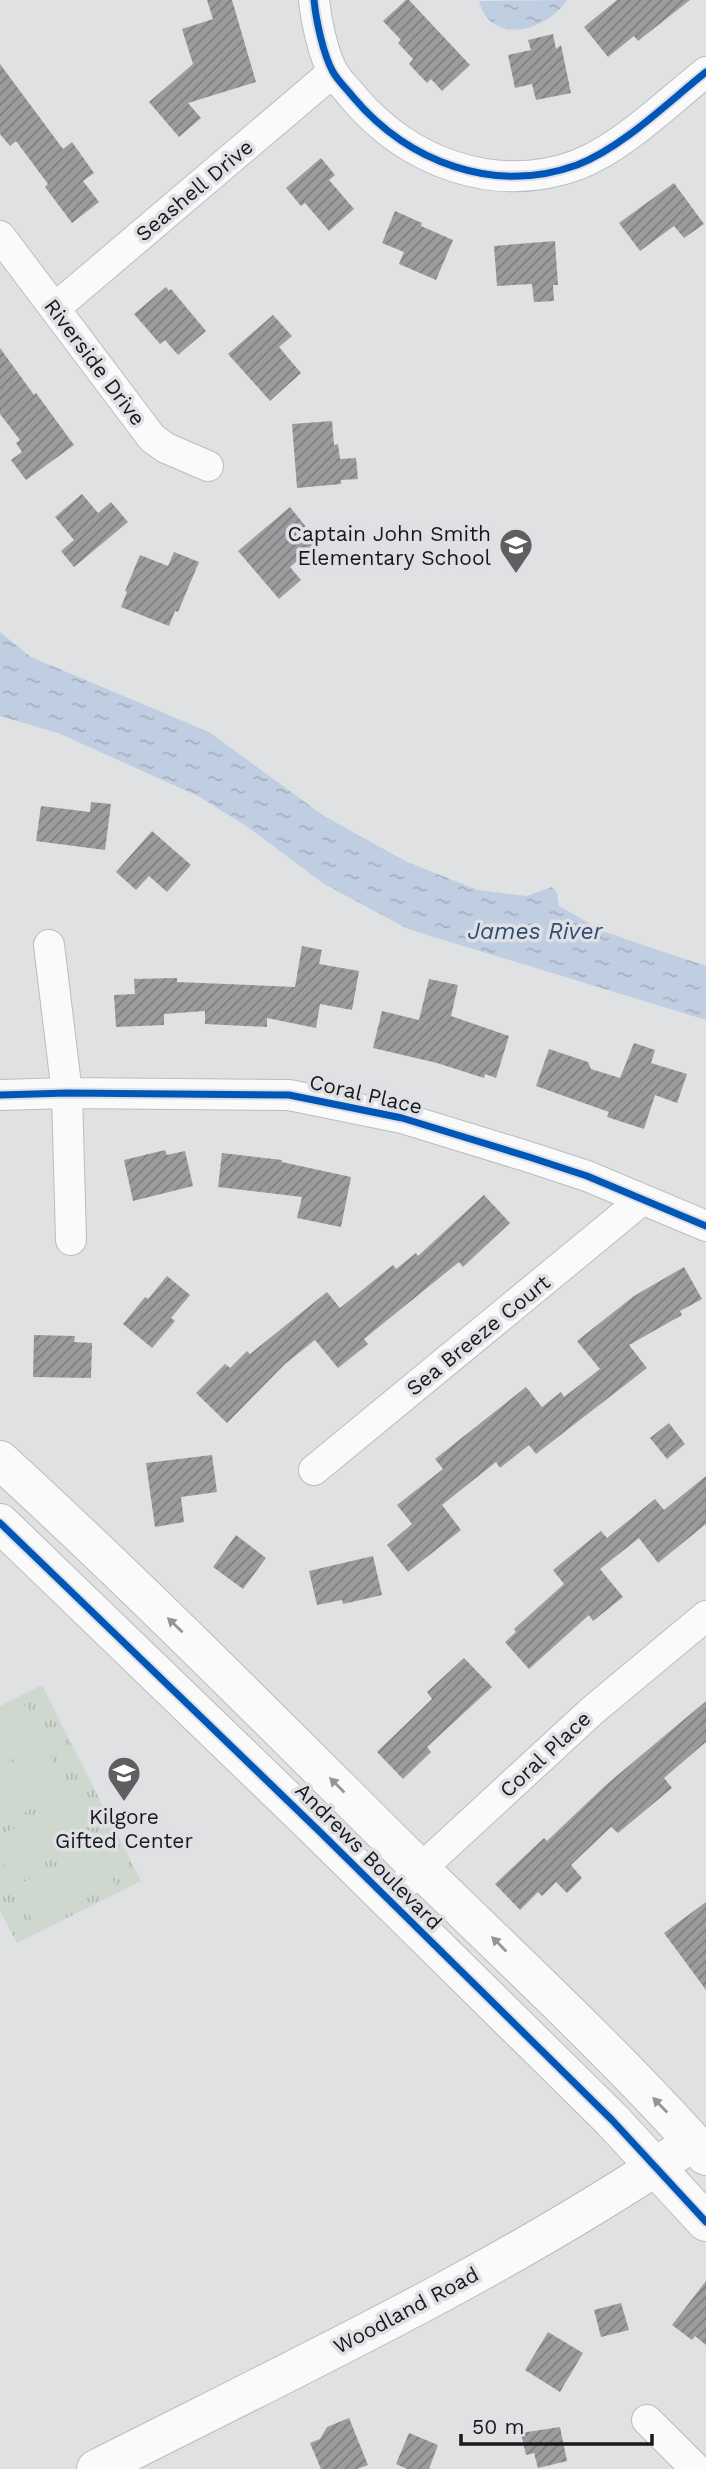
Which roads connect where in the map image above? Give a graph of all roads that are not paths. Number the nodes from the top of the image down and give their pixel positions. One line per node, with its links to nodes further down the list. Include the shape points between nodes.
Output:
1 (314, 0): 2 (street)
2 (333, 72): 3 (street, via 367,114 400,141 437,162 468,172 525,177 579,164 619,142); 5 (street, Seashell Drive)
3 (706, 72)
4 (0, 236): 5 (street, Riverside Drive)
5 (55, 308): 6 (street, Riverside Drive, via 152,438)
6 (208, 466)
7 (49, 946): 8 (street)
8 (67, 1093): 9 (street, Coral Place); 10 (street, Coral Place, via 289,1095 402,1118 587,1176); 12 (street)
9 (0, 1095)
10 (642, 1200): 11 (street, Coral Place); 14 (street, Sea Breeze Court)
11 (706, 1226)
12 (71, 1240)
13 (0, 1460): 17 (street, Andrews Boulevard, one-way to 13, via 178,1628)
14 (314, 1470)
15 (0, 1523): 18 (street, Andrews Boulevard)
16 (706, 1616): 17 (street, Coral Place, via 593,1710)
17 (420, 1868): 18 (street, Coral Place); 19 (street, Andrews Boulevard, one-way to 17)
18 (388, 1899): 20 (street, Andrews Boulevard)
19 (702, 2144): 20 (street, Woodland Road)
20 (656, 2167): 21 (street, Andrews Boulevard); 23 (street, Woodland Road, via 463,2281)
21 (706, 2221)
22 (647, 2420): 24 (street)
23 (96, 2469)
24 (696, 2469)

